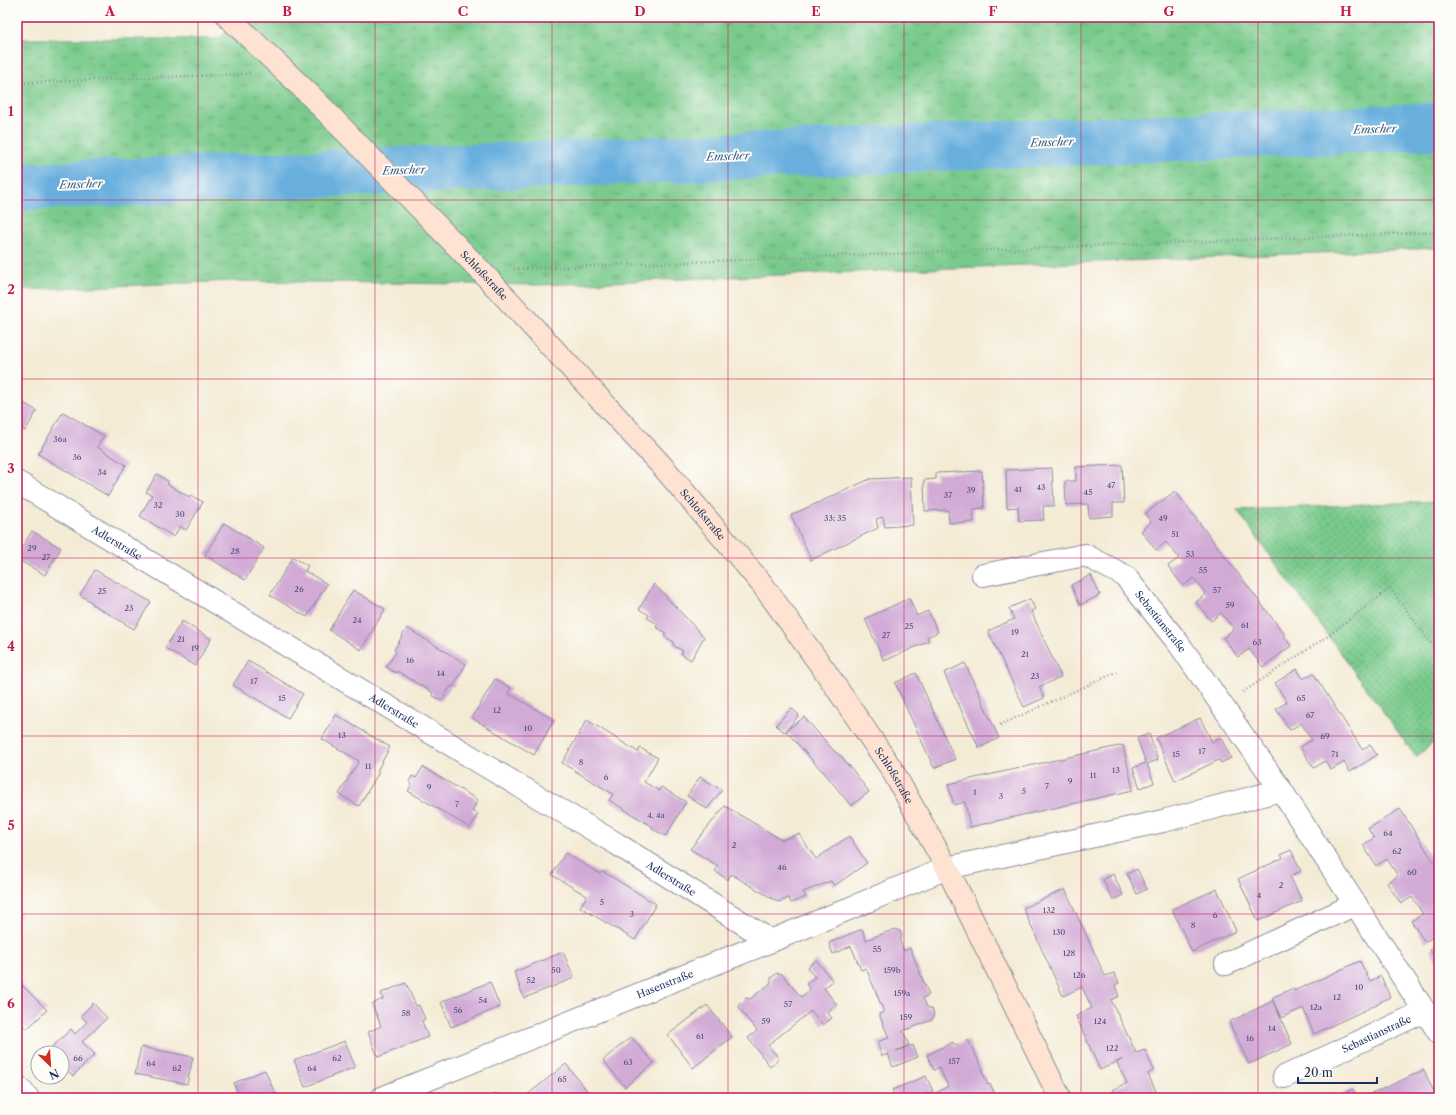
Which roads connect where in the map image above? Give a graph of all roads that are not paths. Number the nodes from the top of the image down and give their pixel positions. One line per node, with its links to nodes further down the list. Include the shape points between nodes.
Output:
1 (228, 17): 5 (street, Schloßstraße, via 310,95 481,271 664,467 762,584 825,671 891,768)
2 (17, 482): 7 (street, Adlerstraße, via 617,844)
3 (983, 575): 4 (street, Sebastianstraße, via 1084,555 1124,576 1163,623)
4 (1281, 790): 5 (street, via 1164,821); 6 (street, Sebastianstraße)
5 (947, 868): 7 (street, Hasenstraße); 15 (street, Schloßstraße)
6 (1356, 904): 8 (street); 9 (street, Sebastianstraße)
7 (770, 941): 14 (street, Hasenstraße)
8 (1226, 964)
9 (1425, 1011): 10 (street, Sebastianstraße); 11 (street, Sebastianstraße)
10 (1439, 1032)
11 (1284, 1077)
12 (17, 1086): 13 (street)
13 (28, 1098)
14 (382, 1098)
15 (1060, 1098)

